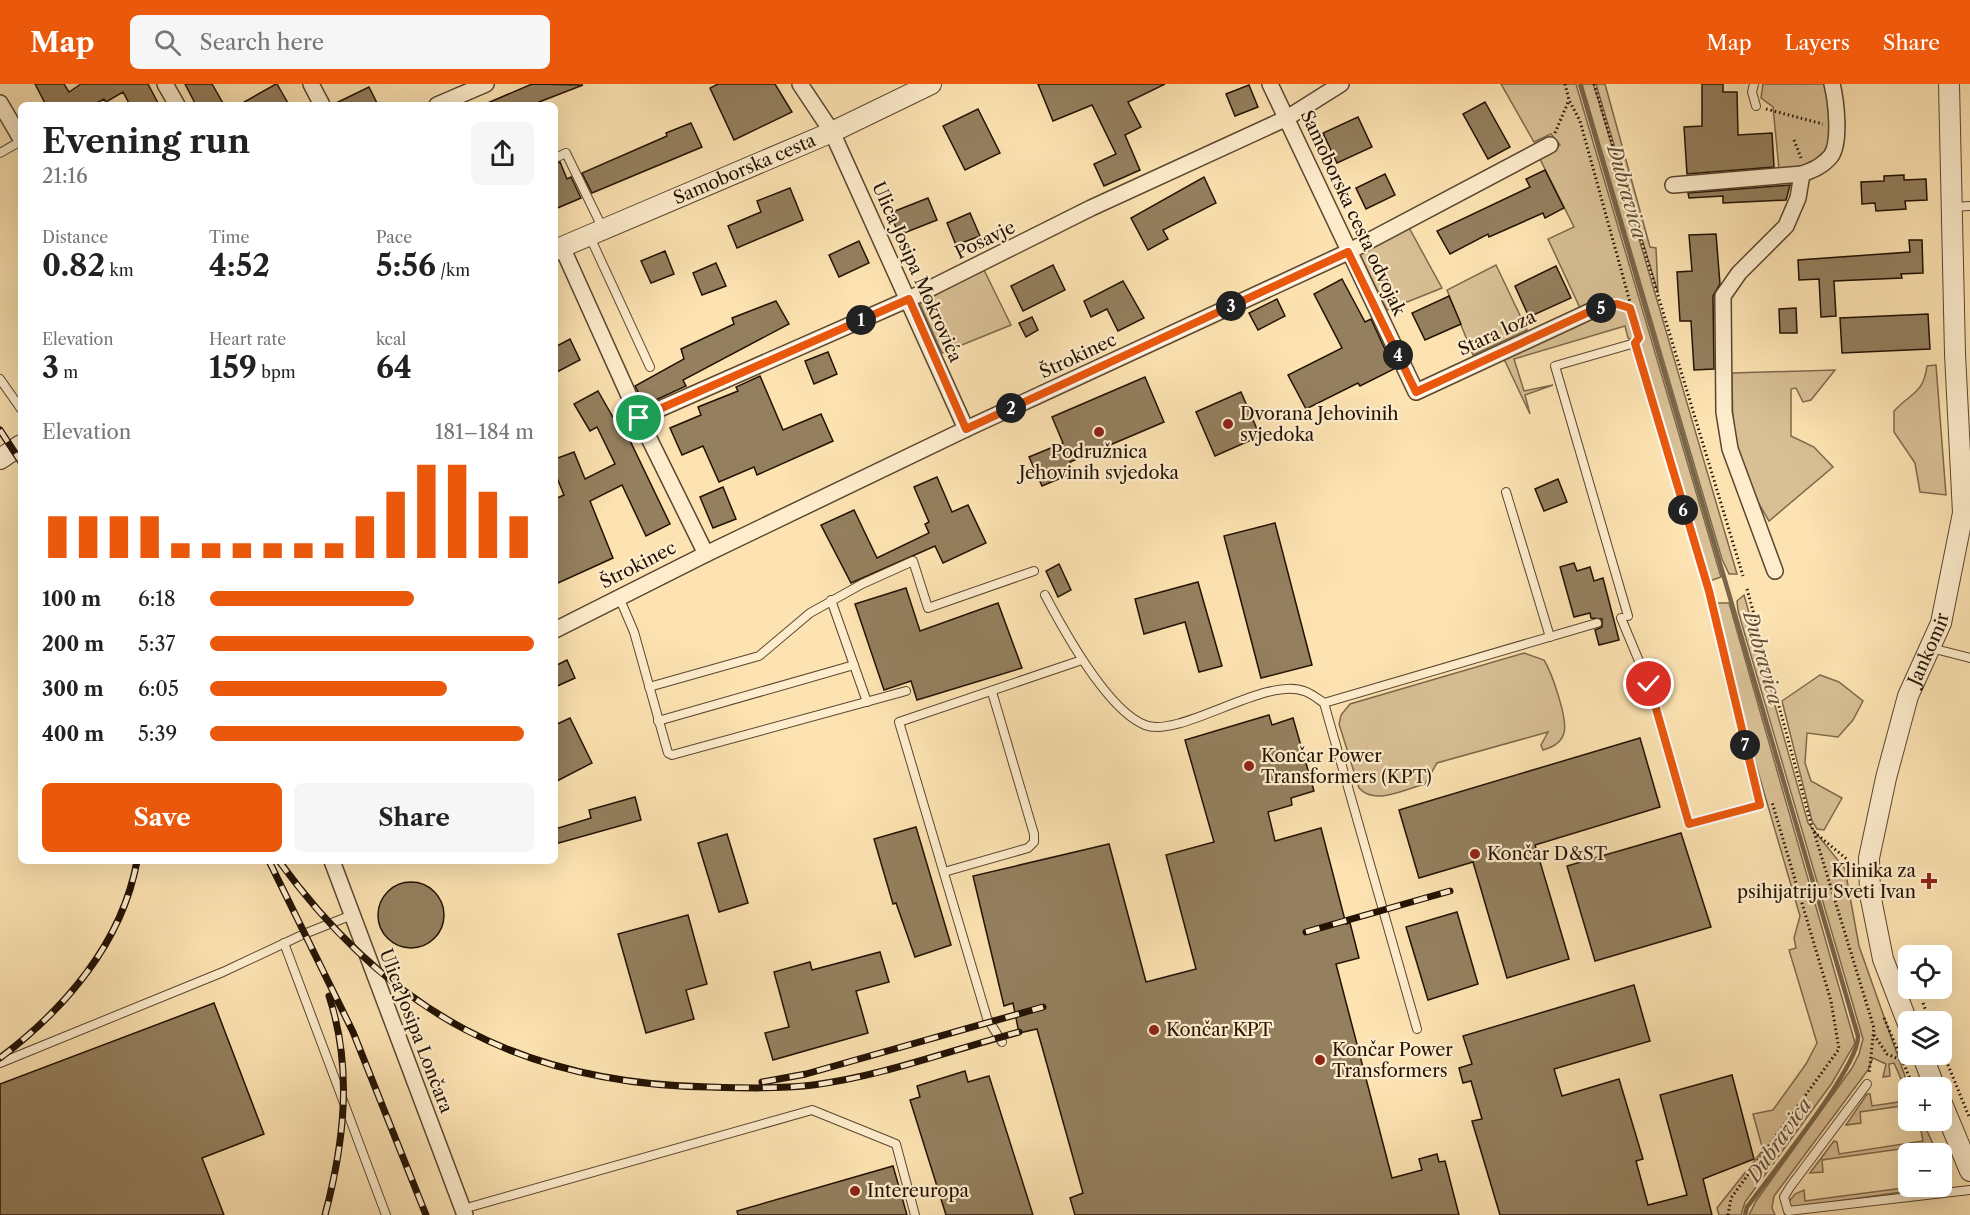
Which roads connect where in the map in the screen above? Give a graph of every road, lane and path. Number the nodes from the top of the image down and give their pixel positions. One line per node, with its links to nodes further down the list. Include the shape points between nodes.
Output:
1 (165, 84): 15 (street)
2 (311, 84): 16 (street)
3 (486, 84): 13 (street)
4 (800, 84): 22 (street, Ulica Josipa Mokrovića)
5 (931, 84): 22 (street, Samoborska cesta)
6 (1270, 84): 20 (street, Samoborska cesta odvojak)
7 (1341, 84): 20 (street, Posavje)
8 (1565, 84): 14 (path)
9 (1594, 84): 51 (path)
10 (1754, 84): 19 (lane)
11 (1832, 84): 21 (street)
12 (1949, 84): 31 (street, Jankomir)
13 (456, 90): 17 (street)
14 (1569, 100): 26 (path); 36 (path, via 1580,121)
15 (175, 102)
16 (320, 102)
17 (441, 102)
18 (0, 104): 23 (street)
19 (1756, 106): 21 (path)
20 (1287, 118): 34 (street, Samoborska cesta odvojak); 35 (street, Posavje, via 1091,208)
21 (1836, 127): 29 (street, via 1832,154)
22 (832, 132): 32 (street, Samoborska cesta); 35 (street, Ulica Josipa Mokrovića)
23 (18, 135)
24 (1794, 140): 29 (path)
25 (18, 142): 27 (lane)
26 (1550, 145): 34 (street, Štrokinec)
27 (0, 153)
28 (558, 157): 32 (lane, via 566,153)
29 (1805, 173): 30 (street); 50 (street, via 1786,226 1739,273 1723,296 1724,412 1730,449)
30 (1673, 185)
31 (1962, 206): 59 (street, Jankomir, via 1954,354 1963,513 1943,613)
32 (596, 233): 33 (street, Samoborska cesta); 39 (lane)
33 (559, 248): 43 (street)
34 (1348, 252): 41 (street, Samoborska cesta odvojak); 44 (street, Štrokinec)
35 (909, 299): 43 (street, Posavje); 44 (street, Ulica Josipa Mokrovića)
36 (1630, 308): 37 (path, via 1617,304); 38 (path, via 1639,338)
37 (1593, 310): 41 (street, Stara loza)
38 (1635, 343): 38 (lane, via 1555,366 1624,617 1649,684 1689,824 1760,805 1709,591)
39 (650, 367)
40 (0, 379): 42 (lane)
41 (1416, 392)
42 (18, 406)
43 (639, 418): 48 (street)
44 (966, 429): 48 (street, Štrokinec)
45 (18, 447): 46 (street)
46 (0, 459)
47 (1506, 492): 58 (lane)
48 (706, 554): 54 (street, Štrokinec)
49 (1034, 571): 55 (lane, via 928,608 913,561)
50 (1775, 571)
51 (1743, 576)
52 (1747, 589): 70 (path)
53 (1045, 595): 61 (lane)
54 (619, 597): 57 (street, Štrokinec); 63 (lane, via 634,632)
55 (831, 600): 62 (lane); 63 (lane, via 759,656)
56 (1597, 623): 58 (lane)
57 (558, 624)
58 (1550, 637): 67 (lane)
59 (1929, 647): 60 (lane); 77 (street, Jankomir, via 1901,718 1869,858 1870,894 1883,959)
60 (1970, 658)
61 (1082, 660): 65 (lane); 67 (lane, via 1127,712 1146,726 1167,726 1270,691 1303,690)
62 (854, 665): 66 (lane); 68 (lane)
63 (649, 687): 68 (lane)
64 (906, 692): 66 (lane)
65 (992, 692): 73 (lane, via 1034,842 1028,848); 73 (lane, via 899,722)
66 (867, 702): 68 (lane, via 672,755)
67 (1324, 703): 80 (lane)
68 (658, 721)
69 (1772, 801): 95 (path, via 1831,1001 1839,1049 1731,1198)
70 (1813, 831): 71 (path); 81 (path)
71 (1849, 861)
72 (333, 864): 74 (street, Ulica Josipa Lončara)
73 (944, 872): 82 (lane, via 987,1018)
74 (352, 915): 75 (lane); 92 (street, Ulica Josipa Lončara)
75 (284, 943): 85 (lane); 93 (lane)
76 (1923, 1003): 78 (path)
77 (1903, 1011)
78 (1926, 1011)
79 (1884, 1018): 83 (path)
80 (1417, 1029)
81 (1874, 1033): 84 (path, via 1887,1054); 87 (path)
82 (1002, 1042)
83 (1898, 1051)
84 (1898, 1058)
85 (0, 1063)
86 (1948, 1065): 88 (path)
87 (1867, 1084): 91 (lane, via 1790,1187 1784,1197 1788,1211)
88 (1970, 1119)
89 (1952, 1128): 90 (street)
90 (1970, 1171)
91 (1970, 1190)
92 (463, 1212): 94 (lane, via 813,1110 896,1144)
93 (386, 1215)
94 (915, 1215)
95 (1728, 1215)

